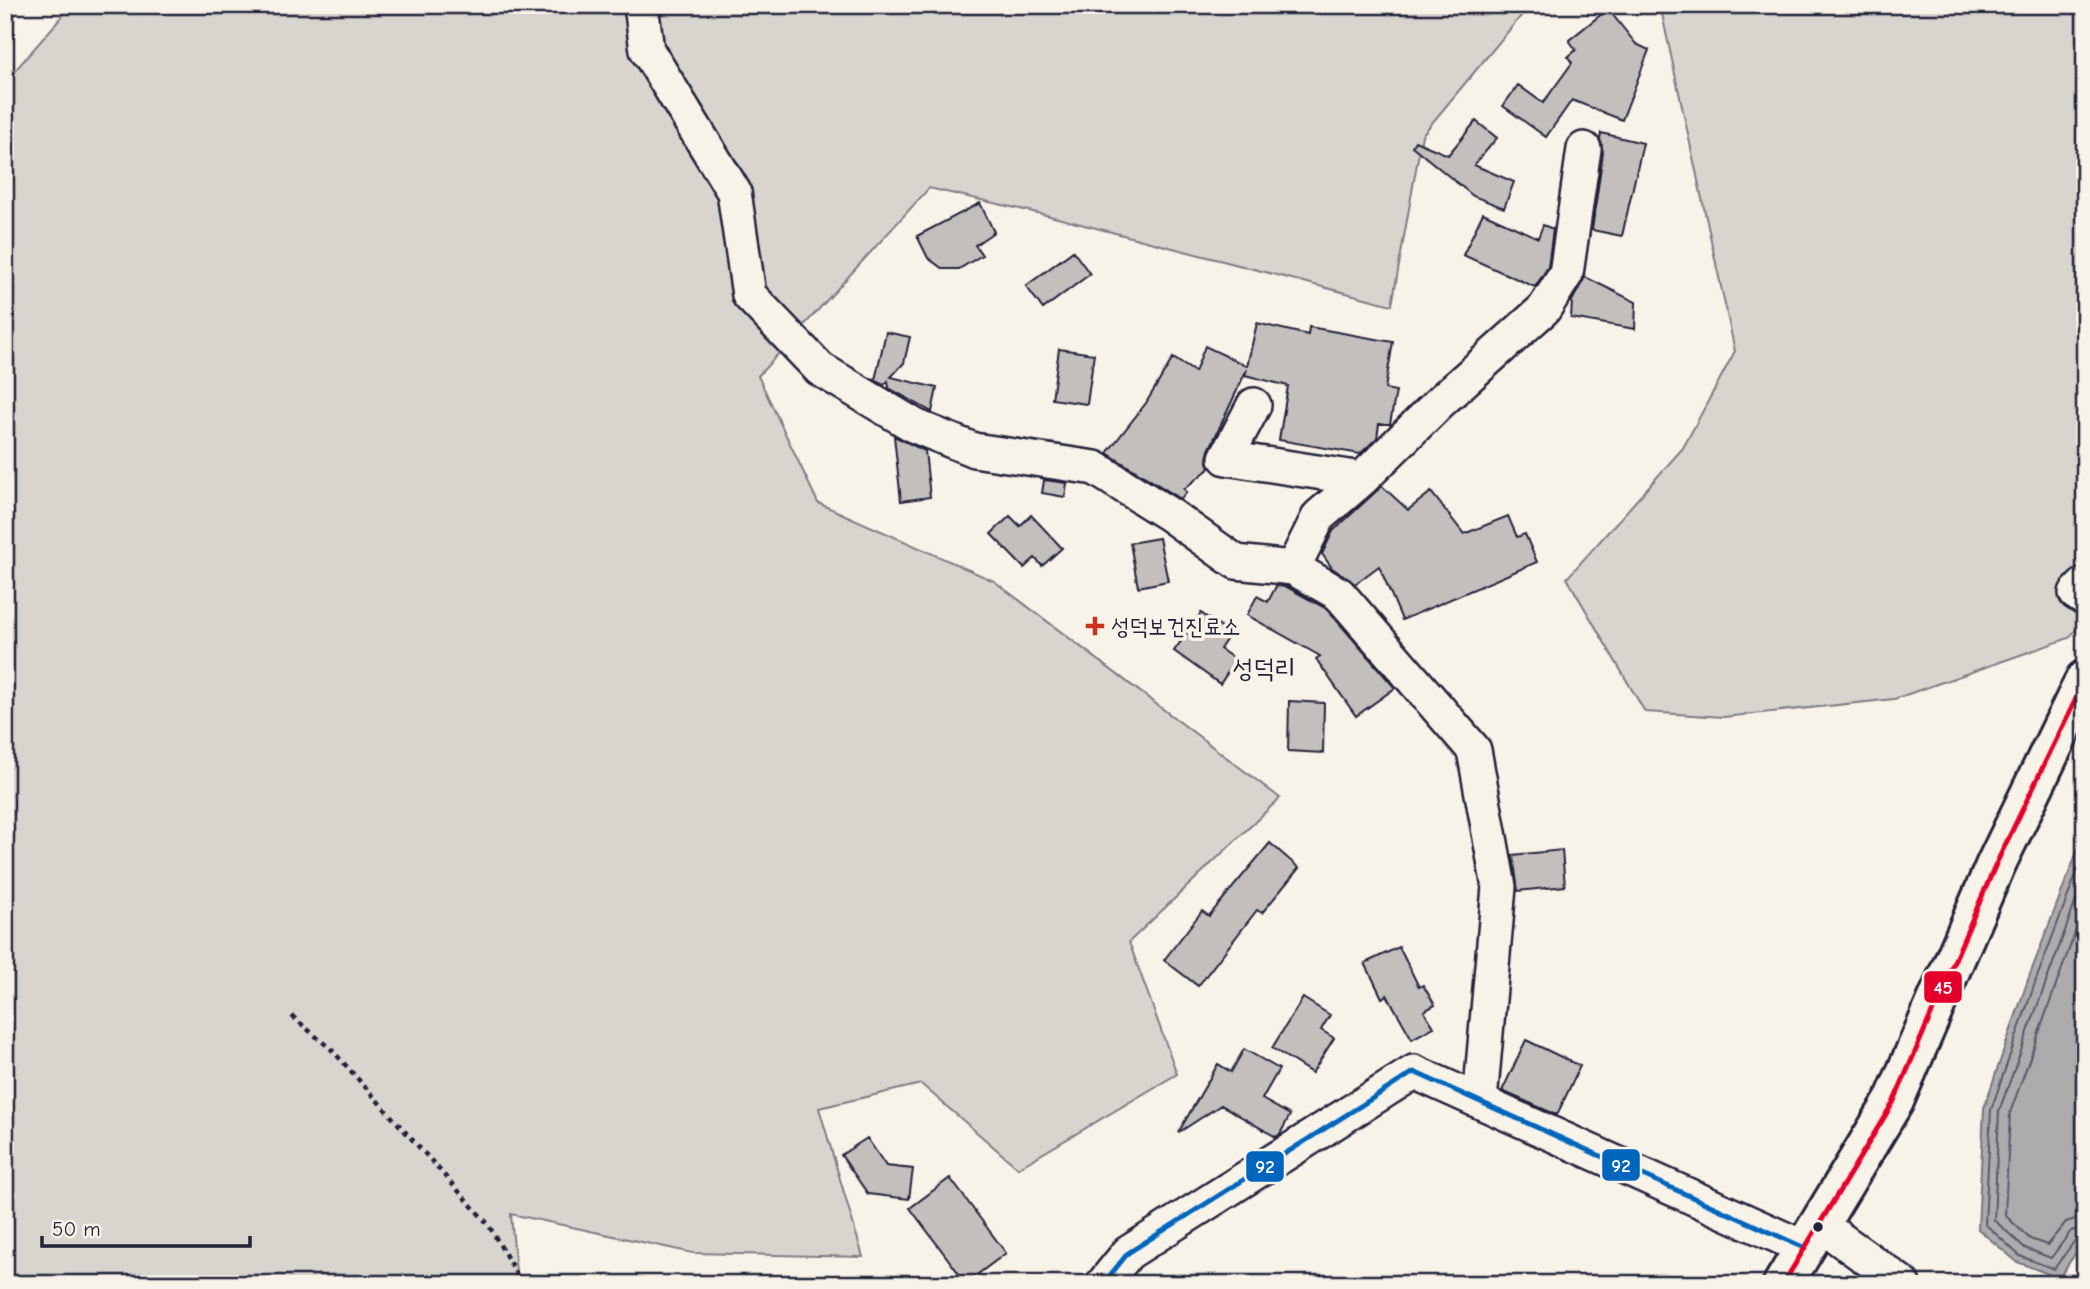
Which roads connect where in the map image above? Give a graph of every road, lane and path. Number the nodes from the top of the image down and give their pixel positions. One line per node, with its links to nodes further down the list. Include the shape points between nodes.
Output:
1 (641, 5): 5 (street, via 647,50 734,192 749,295 820,369 915,426 974,450 1095,468 1236,562)
2 (1584, 149): 4 (street, via 1566,274 1544,309)
3 (1254, 405): 4 (street, via 1226,458)
4 (1362, 479): 5 (street, via 1319,516)
5 (1293, 568): 10 (street, via 1339,594 1474,750 1499,887)
6 (2085, 584): 7 (street, via 2076,593)
7 (2085, 599)
8 (2085, 680): 11 (main road, via 1996,864 1894,1101)
9 (292, 1016): 12 (path, via 332,1050 488,1224)
10 (1480, 1101): 11 (street); 13 (street, via 1414,1072 1128,1253)
11 (1812, 1236): 14 (main road); 15 (street)
12 (522, 1284)
13 (1102, 1284)
14 (1783, 1284)
15 (1903, 1284)

